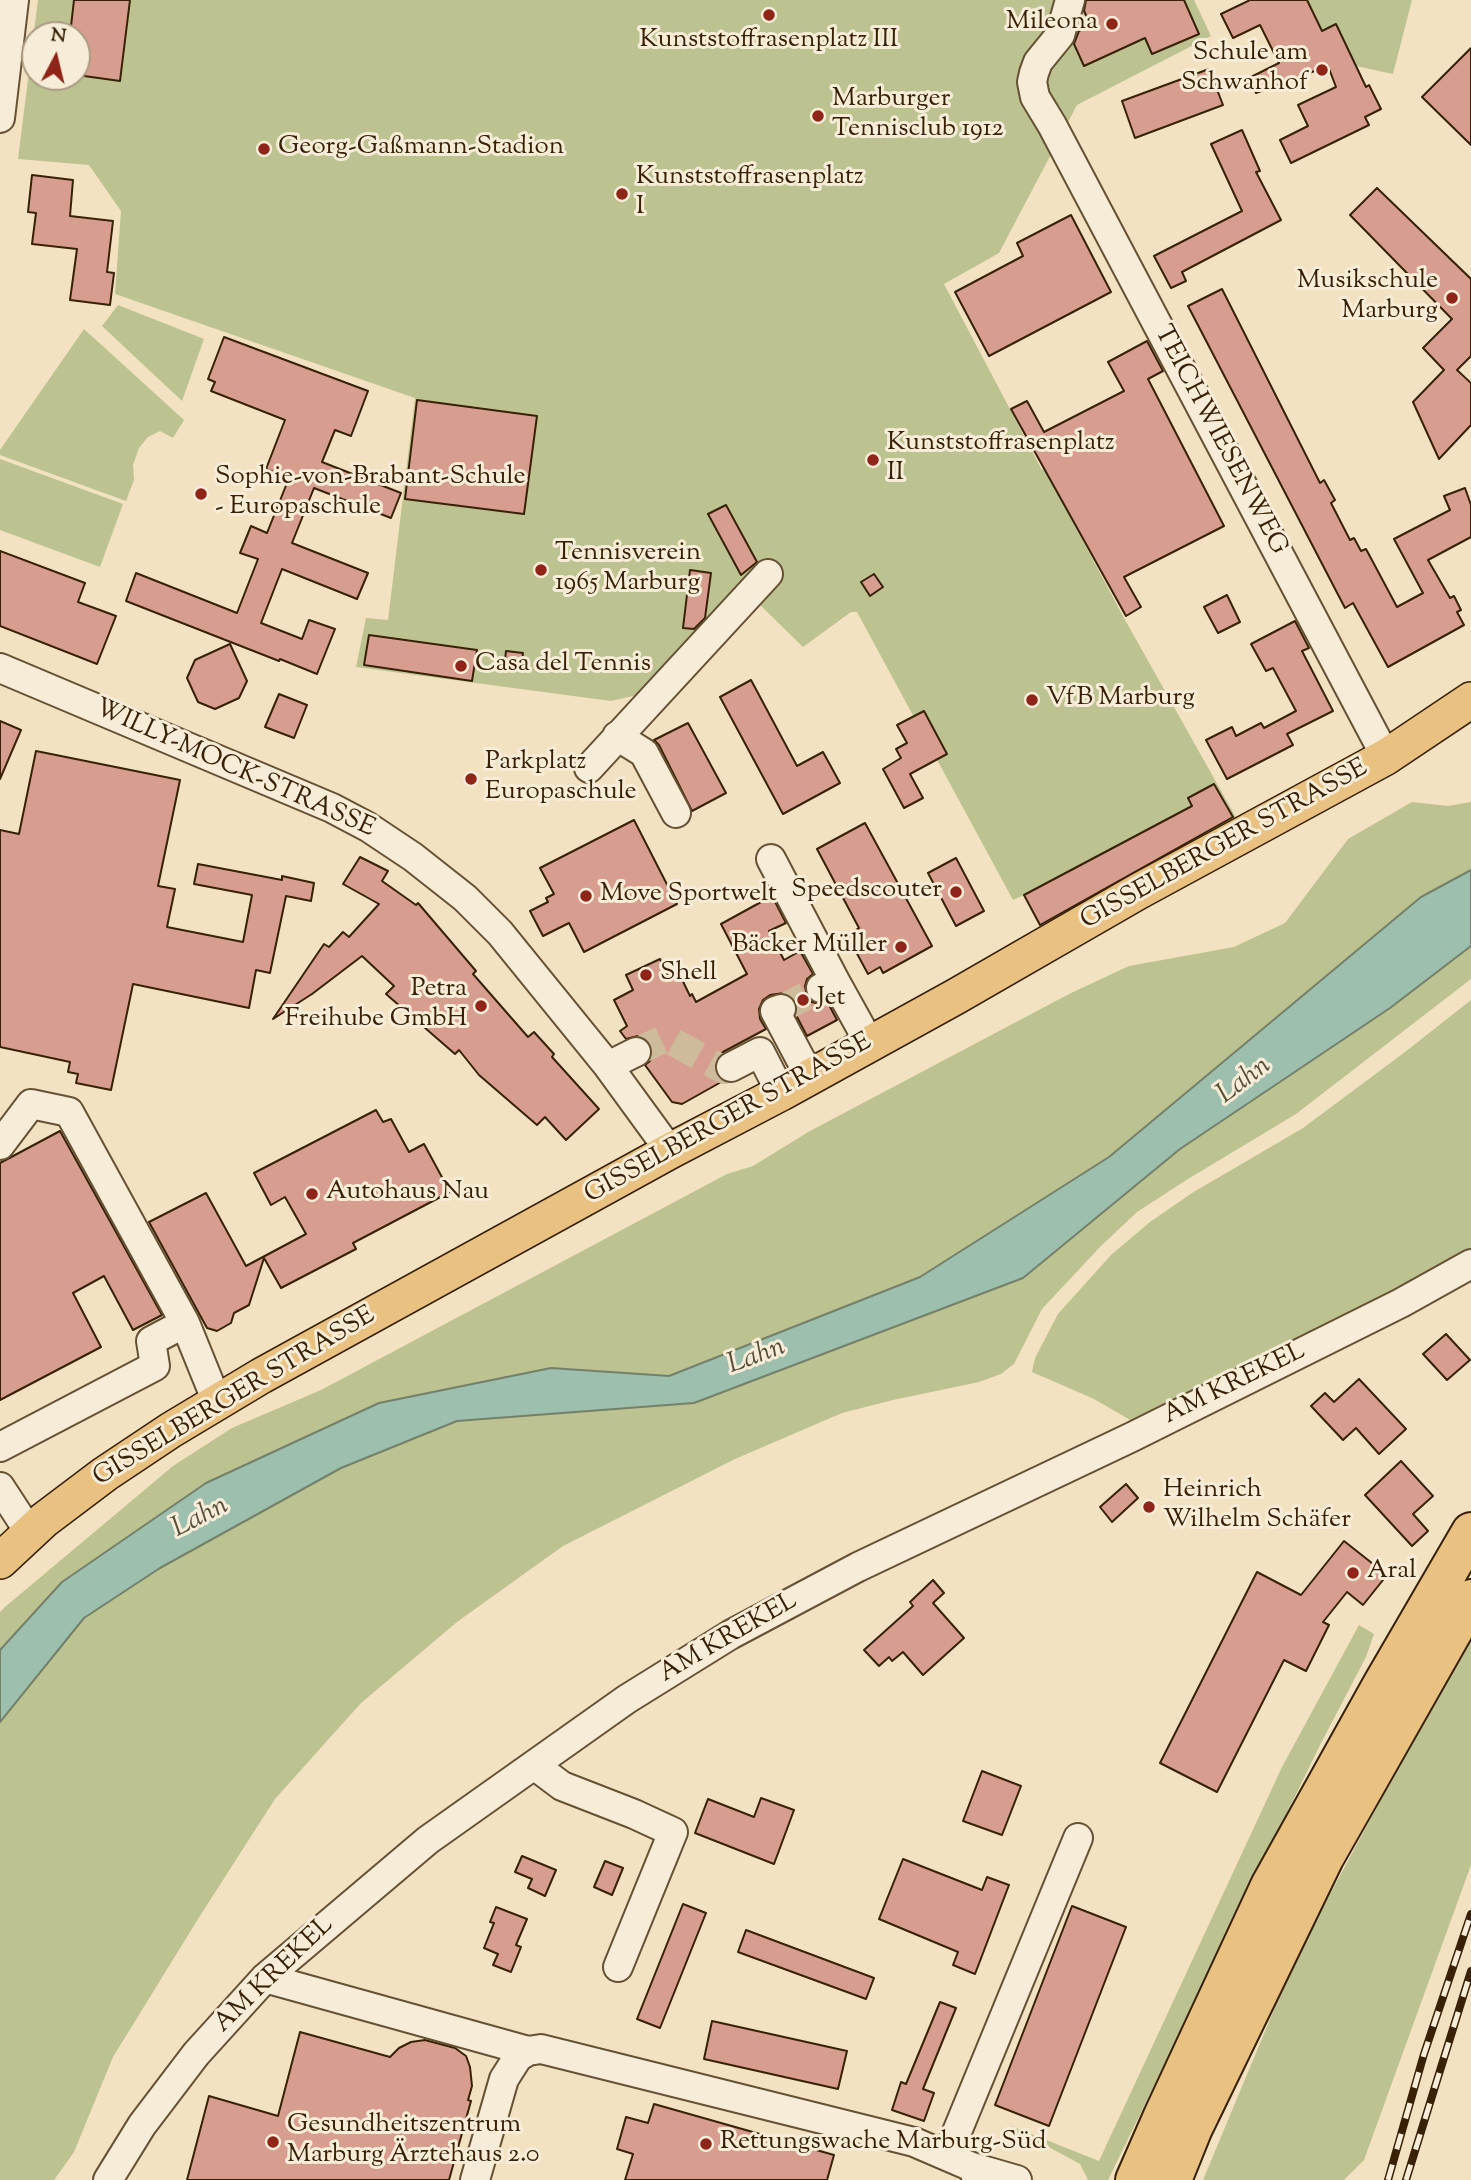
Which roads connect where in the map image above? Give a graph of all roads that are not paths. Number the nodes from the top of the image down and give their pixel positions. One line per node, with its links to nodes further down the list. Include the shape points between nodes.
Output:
1 (15, 0): 3 (street)
2 (1070, 0): 8 (street, TEICHWIESENWEG, via 1060,35 1038,62 1032,82 1035,97)
3 (0, 118)
4 (768, 573): 7 (street)
5 (0, 668): 15 (street, WILLY-MOCK-STRASSE, via 332,808 379,834 465,898 500,933)
6 (1471, 700): 8 (main road, GISSELBERGER STRASSE)
7 (617, 736): 9 (street); 10 (street, via 644,752)
8 (1386, 757): 13 (main road, GISSELBERGER STRASSE)
9 (589, 768)
10 (676, 813)
11 (771, 859): 13 (street, via 828,985)
12 (781, 1009): 17 (street, via 775,1012)
13 (870, 1044): 17 (main road, GISSELBERGER STRASSE)
14 (636, 1052): 15 (street)
15 (608, 1066): 19 (street, WILLY-MOCK-STRASSE)
16 (731, 1067): 17 (street, via 760,1052)
17 (795, 1085): 19 (main road, GISSELBERGER STRASSE)
18 (0, 1145): 21 (street, via 31,1104 69,1112)
19 (670, 1151): 22 (main road, GISSELBERGER STRASSE)
20 (1471, 1264): 29 (street, AM KREKEL, via 1401,1303 858,1567 730,1635 627,1699)
21 (185, 1324): 22 (street); 23 (street, via 151,1341 155,1366)
22 (217, 1402): 26 (main road, GISSELBERGER STRASSE, via 116,1466)
23 (0, 1447)
24 (0, 1487): 26 (street)
25 (1471, 1532): 38 (highway, via 1270,1886)
26 (30, 1533): 27 (main road, GISSELBERGER STRASSE)
27 (0, 1561)
28 (1471, 1599): 39 (highway, via 1324,1858)
29 (534, 1765): 31 (street, via 562,1786 673,1832); 32 (street, AM KREKEL, via 428,1840)
30 (1078, 1838): 34 (street)
31 (618, 1967)
32 (265, 1978): 33 (street); 35 (street, AM KREKEL, via 196,2054 142,2125)
33 (528, 2051): 34 (street, via 558,2052 914,2143); 36 (street, via 518,2057 504,2079)
34 (966, 2168): 37 (street)
35 (108, 2180)
36 (475, 2180)
37 (1017, 2180)
38 (1135, 2180)
39 (1172, 2180)

